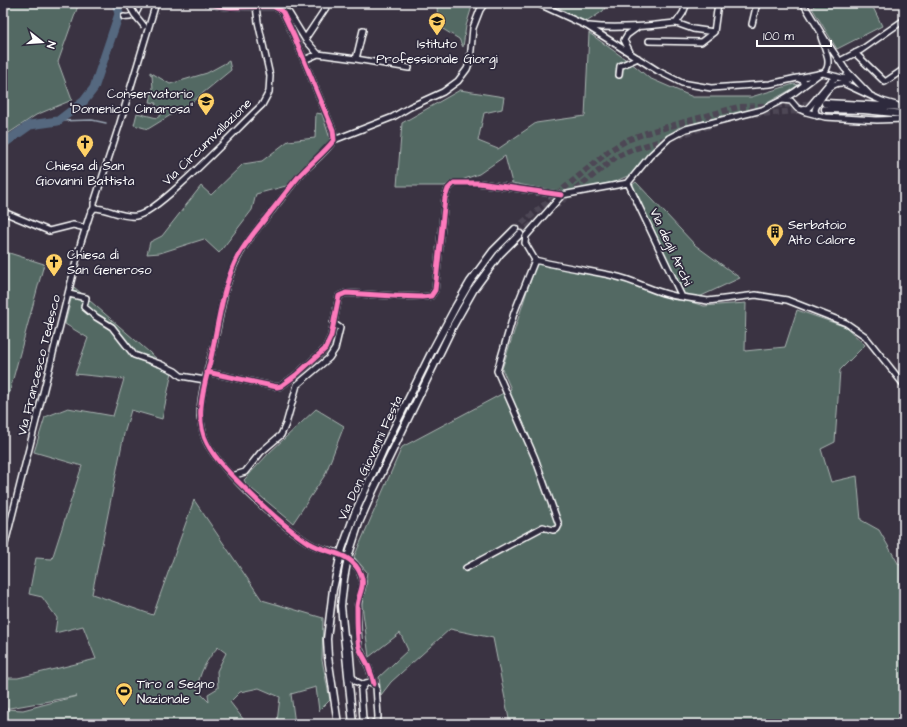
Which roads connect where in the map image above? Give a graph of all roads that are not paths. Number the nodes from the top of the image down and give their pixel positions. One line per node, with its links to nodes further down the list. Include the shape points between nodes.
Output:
1 (128, 3): 20 (street, bridge)
2 (140, 3): 14 (street, via 138,12 131,17)
3 (156, 3): 20 (street, Via Francesco Tedesco)
4 (209, 3): 12 (street, via 220,6)
5 (329, 3): 24 (street)
6 (485, 3): 50 (street, via 473,28 470,61 458,81 443,92 393,118)
7 (537, 3): 18 (street)
8 (687, 3): 16 (street)
9 (718, 3): 23 (street)
10 (757, 3): 17 (street)
11 (804, 4): 22 (street)
12 (258, 5): 13 (street, via 273,6); 53 (street, Via Circumvallazione, via 258,22 270,76 269,92 262,105 150,210 130,216)
13 (282, 11): 24 (street, via 289,13); 31 (street)
14 (124, 17)
15 (904, 20): 27 (street)
16 (676, 23): 19 (street); 23 (street)
17 (752, 24)
18 (586, 26): 19 (street); 26 (street)
19 (640, 26): 26 (street, via 624,40)
20 (146, 28): 53 (street, Via Francesco Tedesco)
21 (363, 30): 30 (street)
22 (819, 30): 32 (street); 36 (street, via 828,64 826,70)
23 (714, 32): 25 (street, via 701,42)
24 (306, 40): 28 (street)
25 (649, 41)
26 (630, 52): 29 (street)
27 (855, 53): 32 (street); 35 (street, via 885,82)
28 (318, 54): 30 (street); 31 (street)
29 (638, 58): 37 (street, via 620,66); 39 (street, via 671,79 711,88 770,84)
30 (356, 59): 33 (street)
31 (304, 60): 50 (street, via 333,130)
32 (840, 61): 34 (street)
33 (409, 68)
34 (845, 69): 38 (street, via 849,80); 42 (street)
35 (904, 69)
36 (821, 73): 38 (street); 39 (street); 40 (street)
37 (619, 75)
38 (838, 77): 46 (street, via 831,81 807,109)
39 (797, 78): 40 (street, via 804,81)
40 (804, 85): 41 (street)
41 (795, 92): 43 (street); 44 (street)
42 (869, 94): 45 (street); 48 (street, via 843,83 835,84 816,107)
43 (782, 100): 44 (street); 51 (street, via 762,110 686,129 669,138)
44 (794, 104): 46 (street)
45 (902, 107): 47 (main road, via 825,106)
46 (801, 110): 48 (street)
47 (904, 114)
48 (817, 116): 49 (street)
49 (904, 119)
50 (334, 140): 62 (street, via 302,173 235,262 227,285)
51 (628, 183): 52 (street); 60 (street, Via degli Archi)
52 (562, 195): 58 (street, via 526,236 526,243); 61 (street, via 479,183 454,183 448,189 445,198 436,290 431,296 346,293 339,296)
53 (94, 208): 55 (street, Via Francesco Tedesco)
54 (3, 215): 55 (street, via 6,213 49,231 73,225)
55 (86, 228): 59 (street, Via Francesco Tedesco)
56 (515, 229): 74 (main road, Via Don Giovanni Festa, via 493,251 456,306 383,450 344,542 333,589 327,639)
57 (520, 234): 70 (main road, Via Don Giovanni Festa, via 500,254 474,289 459,315 372,493 348,557 341,606)
58 (535, 260): 60 (street, via 616,276 670,296); 69 (street, via 514,313 496,371 535,458 559,525 553,530 543,527)
59 (69, 294): 63 (street, via 86,298 84,307 112,327 134,355 175,371 181,376); 66 (street, Via Francesco Tedesco)
60 (682, 297): 64 (street, Via degli Archi, via 708,302 756,295 787,300 846,323 865,336)
61 (333, 323): 62 (street, via 325,350 281,386); 65 (street, via 340,328 335,349 329,358 297,385 281,435 261,452 245,472)
62 (207, 372): 63 (street)
63 (206, 380): 65 (street, via 200,416 204,438)
64 (904, 385)
65 (232, 476): 67 (street, via 280,521 308,543)
66 (3, 552)
67 (335, 552)
68 (352, 561): 71 (street, via 359,570 363,582 357,606 359,647 370,668)
69 (466, 568)
70 (342, 626): 72 (street, via 350,652 352,676); 75 (main road, Via Don Giovanni Festa)
71 (374, 684): 72 (street); 73 (street, via 377,690)
72 (364, 685): 76 (street, via 361,690 363,719)
73 (376, 723)
74 (338, 724)
75 (353, 724)
76 (366, 724)

